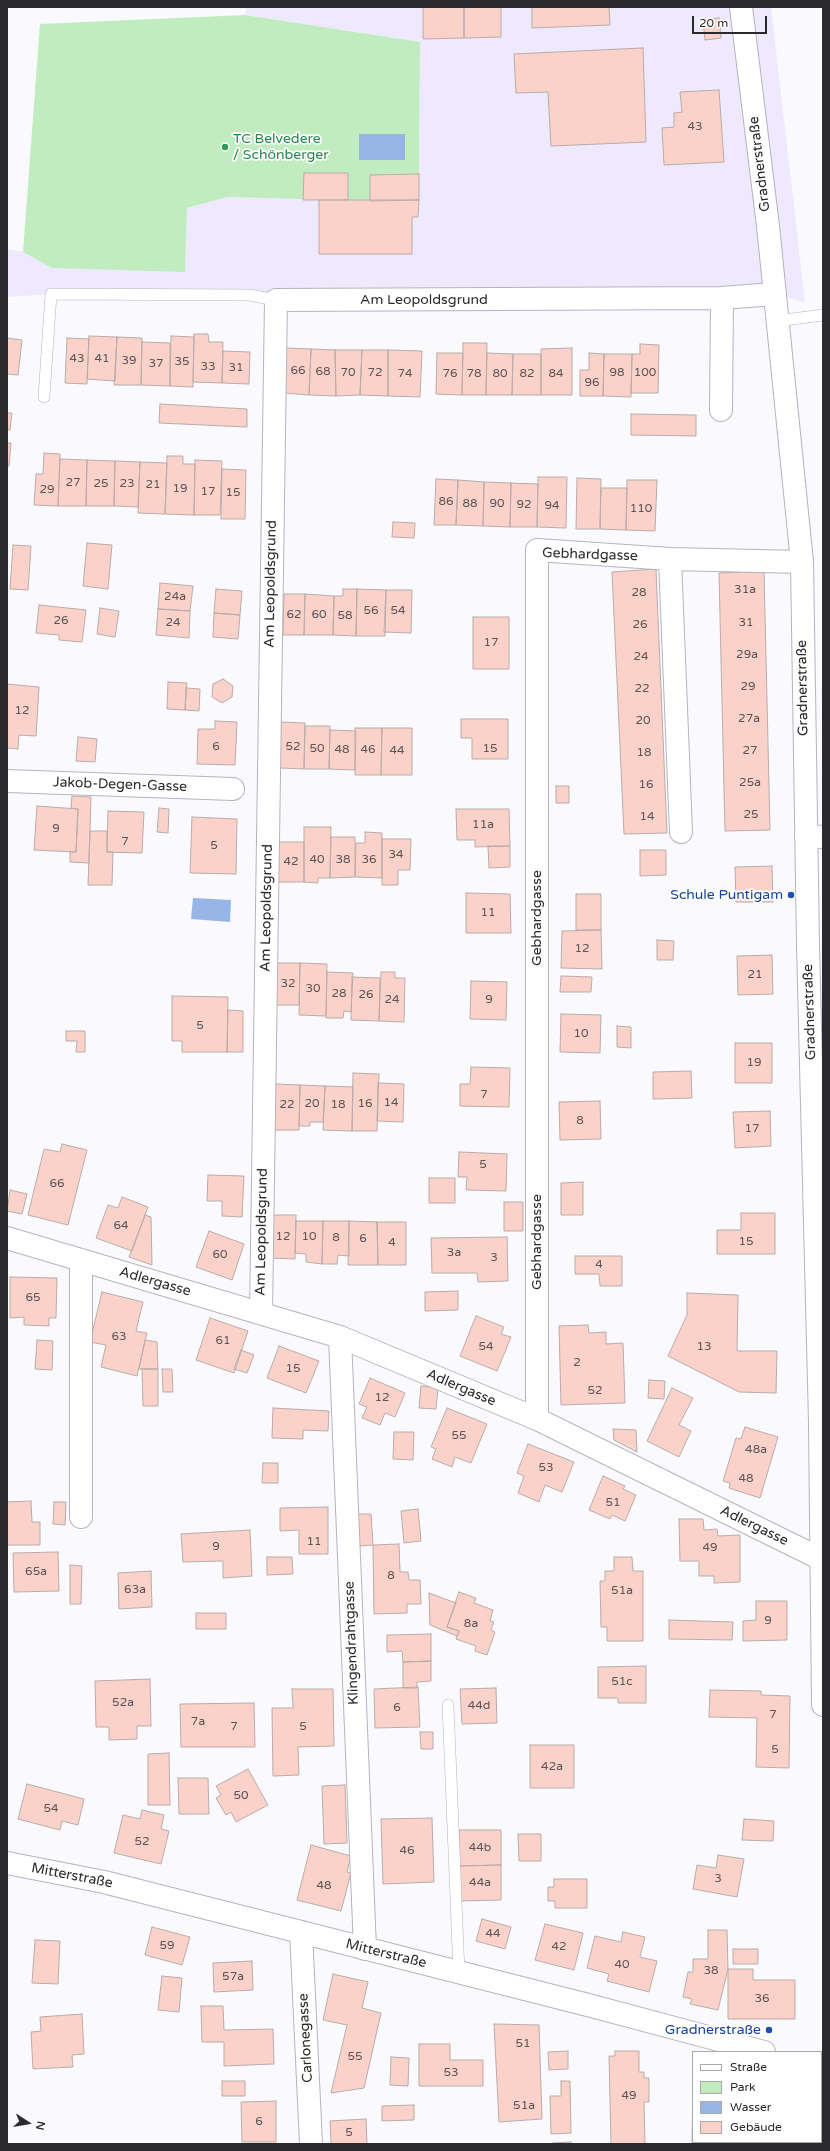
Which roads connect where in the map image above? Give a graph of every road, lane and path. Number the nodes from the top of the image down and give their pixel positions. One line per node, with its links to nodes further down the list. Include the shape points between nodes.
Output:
1 (741, 7): 2 (street, Gradnerstraße)
2 (774, 294): 3 (street, Am Leopoldsgrund); 6 (street, Gradnerstraße)
3 (722, 298): 4 (street, Am Leopoldsgrund); 8 (street)
4 (276, 300): 7 (lane, via 249,295 51,294); 18 (street, Am Leopoldsgrund)
5 (823, 315): 6 (lane)
6 (777, 321): 10 (street, Gradnerstraße)
7 (44, 397)
8 (721, 410)
9 (670, 559): 10 (street, Gebhardgasse); 13 (street); 20 (street, Gebhardgasse, via 537,550)
10 (802, 562): 14 (street, Gradnerstraße)
11 (7, 781): 12 (street, Jakob-Degen-Gasse)
12 (233, 789)
13 (681, 832)
14 (814, 837): 17 (street, Gradnerstraße)
15 (7, 1238): 16 (street, Adlergasse)
16 (81, 1260): 18 (street, Adlergasse); 21 (street)
17 (820, 1268): 22 (street, Gradnerstraße)
18 (261, 1313): 19 (street, Adlergasse)
19 (340, 1337): 20 (street, Adlergasse); 27 (street, Klingendrahtgasse)
20 (537, 1419): 22 (street, Adlergasse)
21 (81, 1518)
22 (822, 1560): 24 (street, Gradnerstraße)
23 (448, 1705): 28 (lane)
24 (823, 1705)
25 (7, 1863): 26 (street, Mitterstraße, via 104,1882)
26 (301, 1932): 27 (street, Mitterstraße); 30 (street, Carlonegasse)
27 (365, 1949): 28 (street, Mitterstraße)
28 (459, 1973): 29 (street, Mitterstraße)
29 (760, 2051)
30 (312, 2144)

